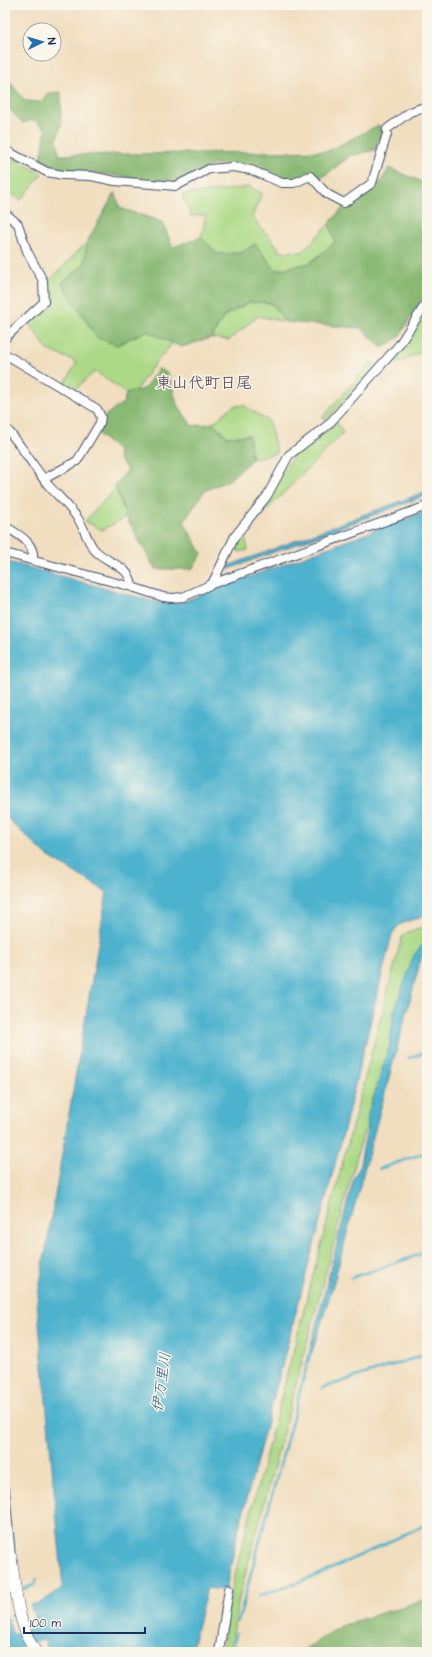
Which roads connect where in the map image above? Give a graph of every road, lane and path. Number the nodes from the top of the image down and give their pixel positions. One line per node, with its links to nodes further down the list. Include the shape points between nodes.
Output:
1 (427, 106): 2 (street, via 410,112 387,129 372,183 344,203 326,194 310,176 294,183 282,183 251,170 233,167 209,169 176,186 115,181 47,172)
2 (5, 150)
3 (5, 213): 5 (street, via 18,224 27,251 43,281 44,302)
4 (427, 302): 13 (street, via 399,345 328,425 289,456 267,496 235,536)
5 (5, 340)
6 (5, 354): 8 (street, via 98,409 101,417 100,424 76,461)
7 (5, 427): 8 (street, via 16,438)
8 (44, 479): 14 (street, via 76,515 98,554 129,574)
9 (427, 506): 13 (street)
10 (5, 526): 12 (street, via 31,545)
11 (5, 553): 12 (street)
12 (33, 559): 14 (street)
13 (212, 584): 14 (street, via 172,598)
14 (132, 587)
15 (5, 1490): 16 (street)
16 (11, 1557): 18 (street, via 18,1609)
17 (229, 1588): 19 (street)
18 (34, 1650)
19 (219, 1652)

